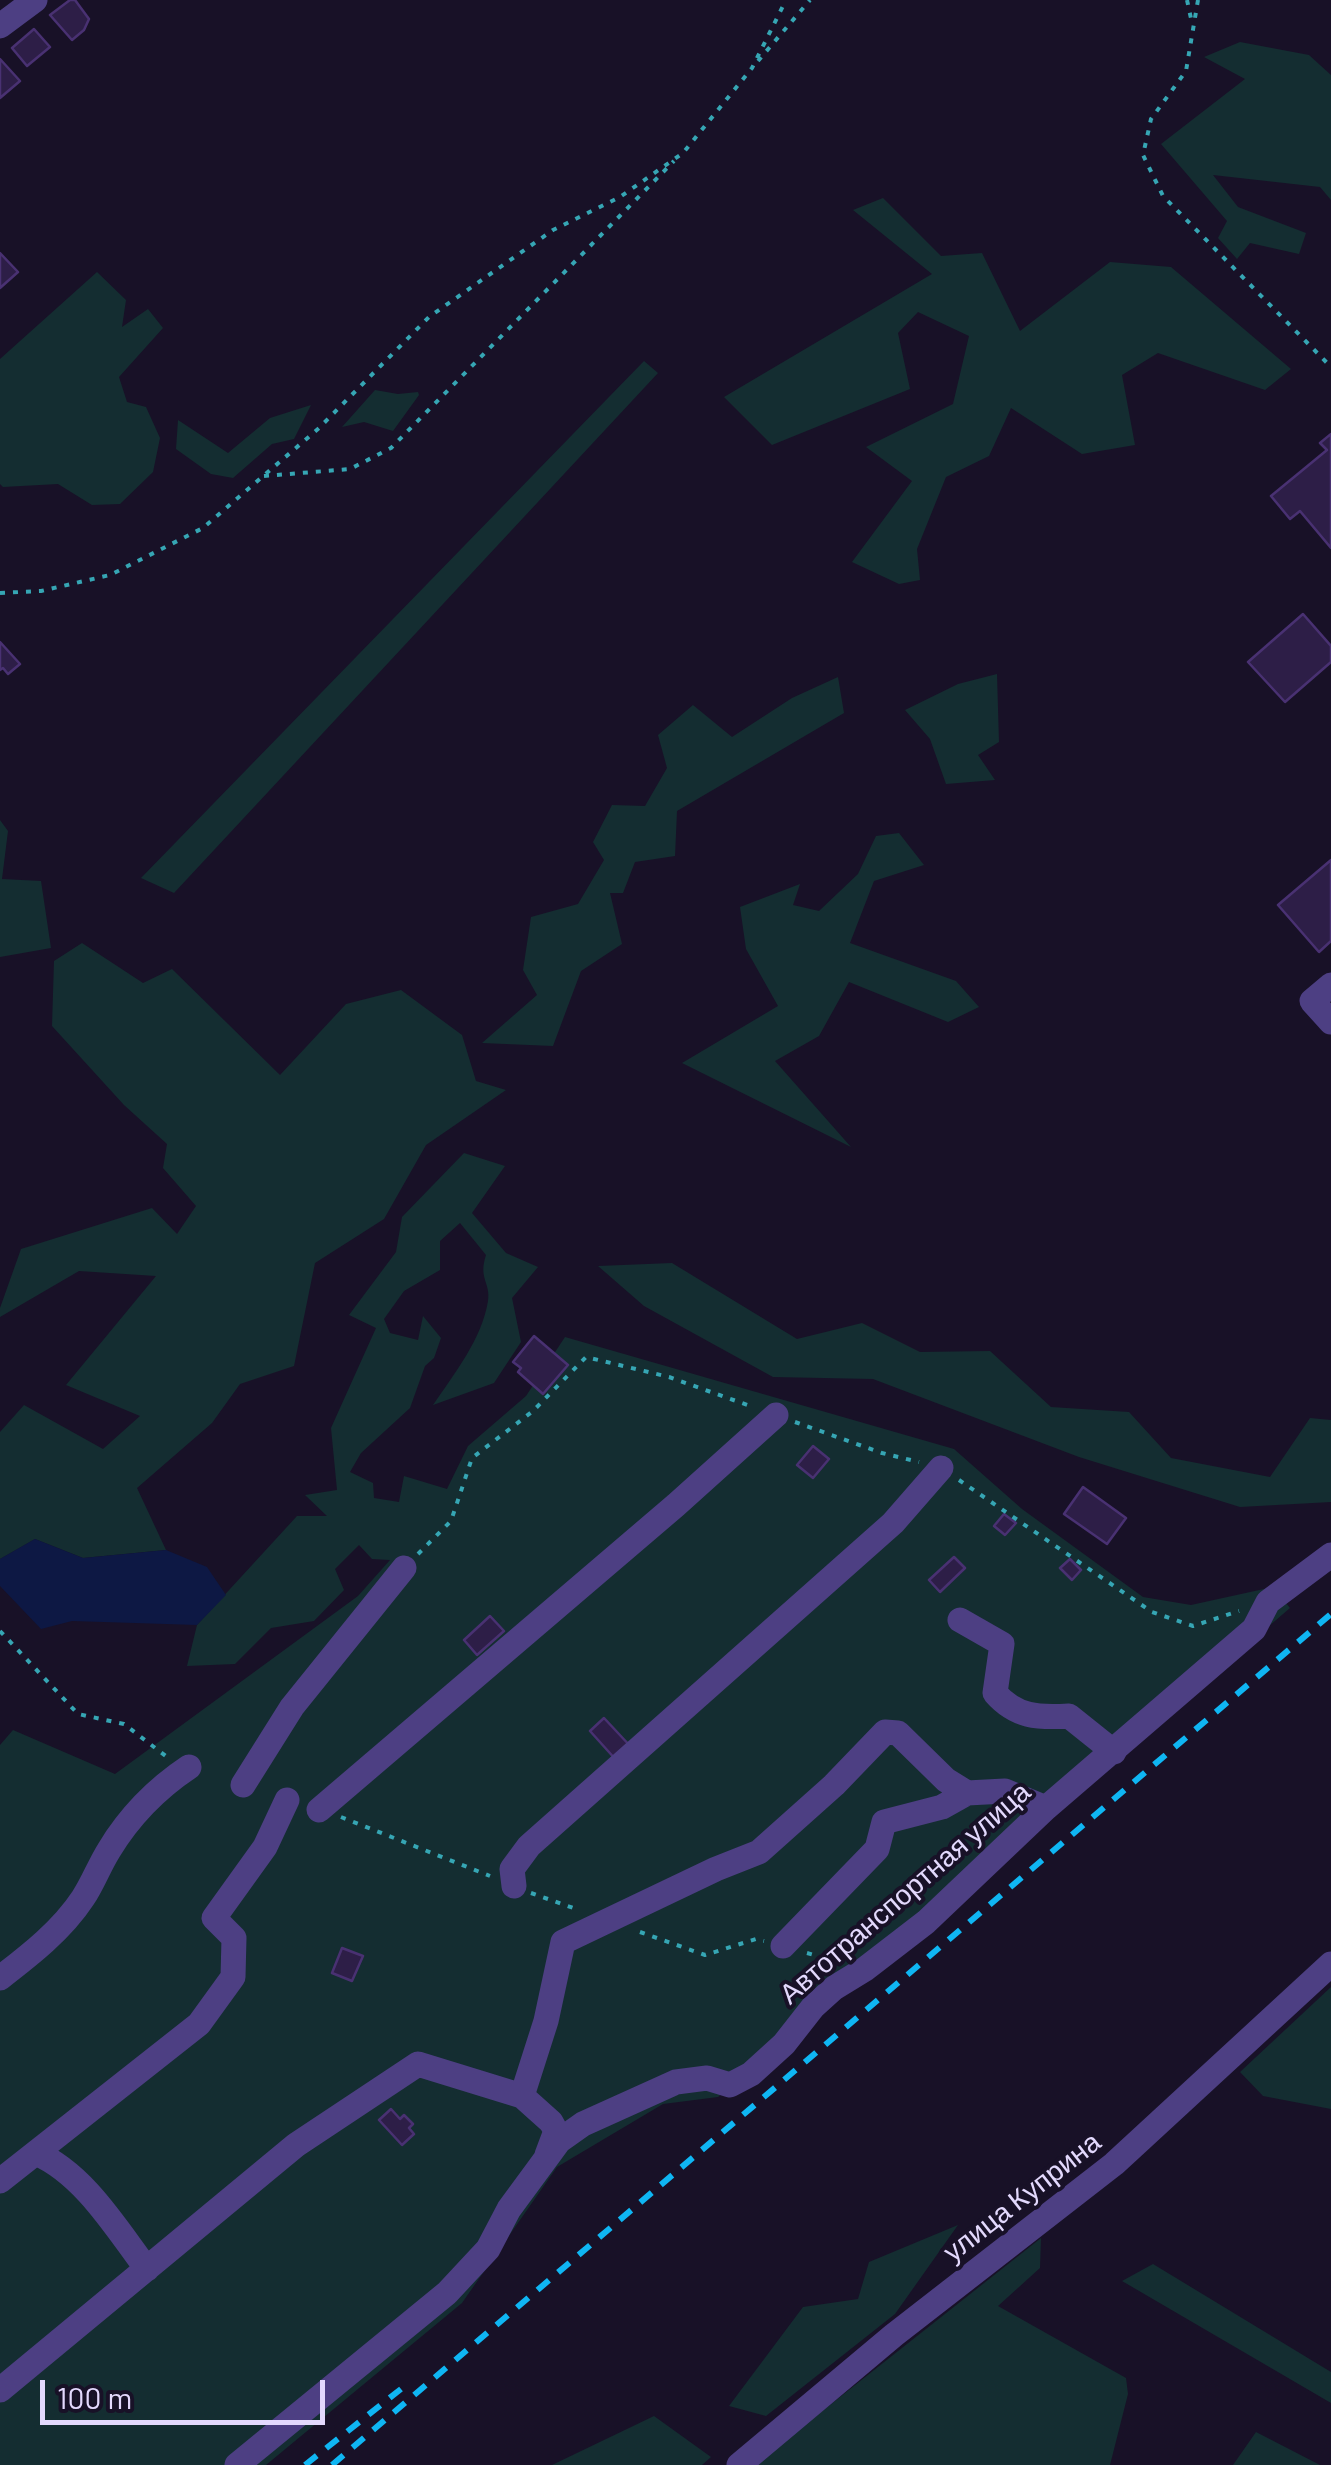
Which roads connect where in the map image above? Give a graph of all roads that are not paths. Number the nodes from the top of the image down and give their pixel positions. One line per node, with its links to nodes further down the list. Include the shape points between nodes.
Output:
1 (35, 0): 2 (street)
2 (0, 26)
3 (1331, 985): 4 (street, via 1312,1001)
4 (1331, 1022)
5 (776, 1415): 16 (street)
6 (941, 1468): 17 (street, via 893,1522 529,1846 512,1868)
7 (1331, 1554): 10 (street, Автотранспортная улица, via 1268,1602 1254,1629)
8 (404, 1568): 12 (street, via 314,1679)
9 (960, 1620): 10 (street, via 1002,1644 994,1693 1009,1709 1040,1718 1070,1716)
10 (1114, 1752): 15 (street, Автотранспортная улица)
11 (188, 1768): 20 (street, via 132,1817 60,1927)
12 (243, 1785)
13 (966, 1793): 15 (street, via 1005,1791); 18 (street, via 942,1808 884,1822 877,1849); 21 (street, via 898,1732 884,1732 760,1852 563,1942)
14 (287, 1800): 22 (street, via 265,1847 214,1918 234,1938 233,1977 199,2024)
15 (1046, 1808): 23 (street, Автотранспортная улица, via 926,1922 834,1988 751,2074 730,2085 707,2078 644,2094 582,2124)
16 (319, 1810)
17 (514, 1886)
18 (783, 1946)
19 (1331, 1964): 28 (street, улица Куприна, via 1114,2164)
20 (0, 1978)
21 (522, 2096): 23 (street, via 556,2131); 25 (street, via 418,2064 296,2145)
22 (36, 2153): 24 (street); 25 (street, via 76,2181)
23 (544, 2160): 27 (street, Автотранспортная улица, via 488,2250 447,2293)
24 (0, 2181)
25 (146, 2269): 26 (street)
26 (0, 2390)
27 (238, 2465)
28 (739, 2465)

